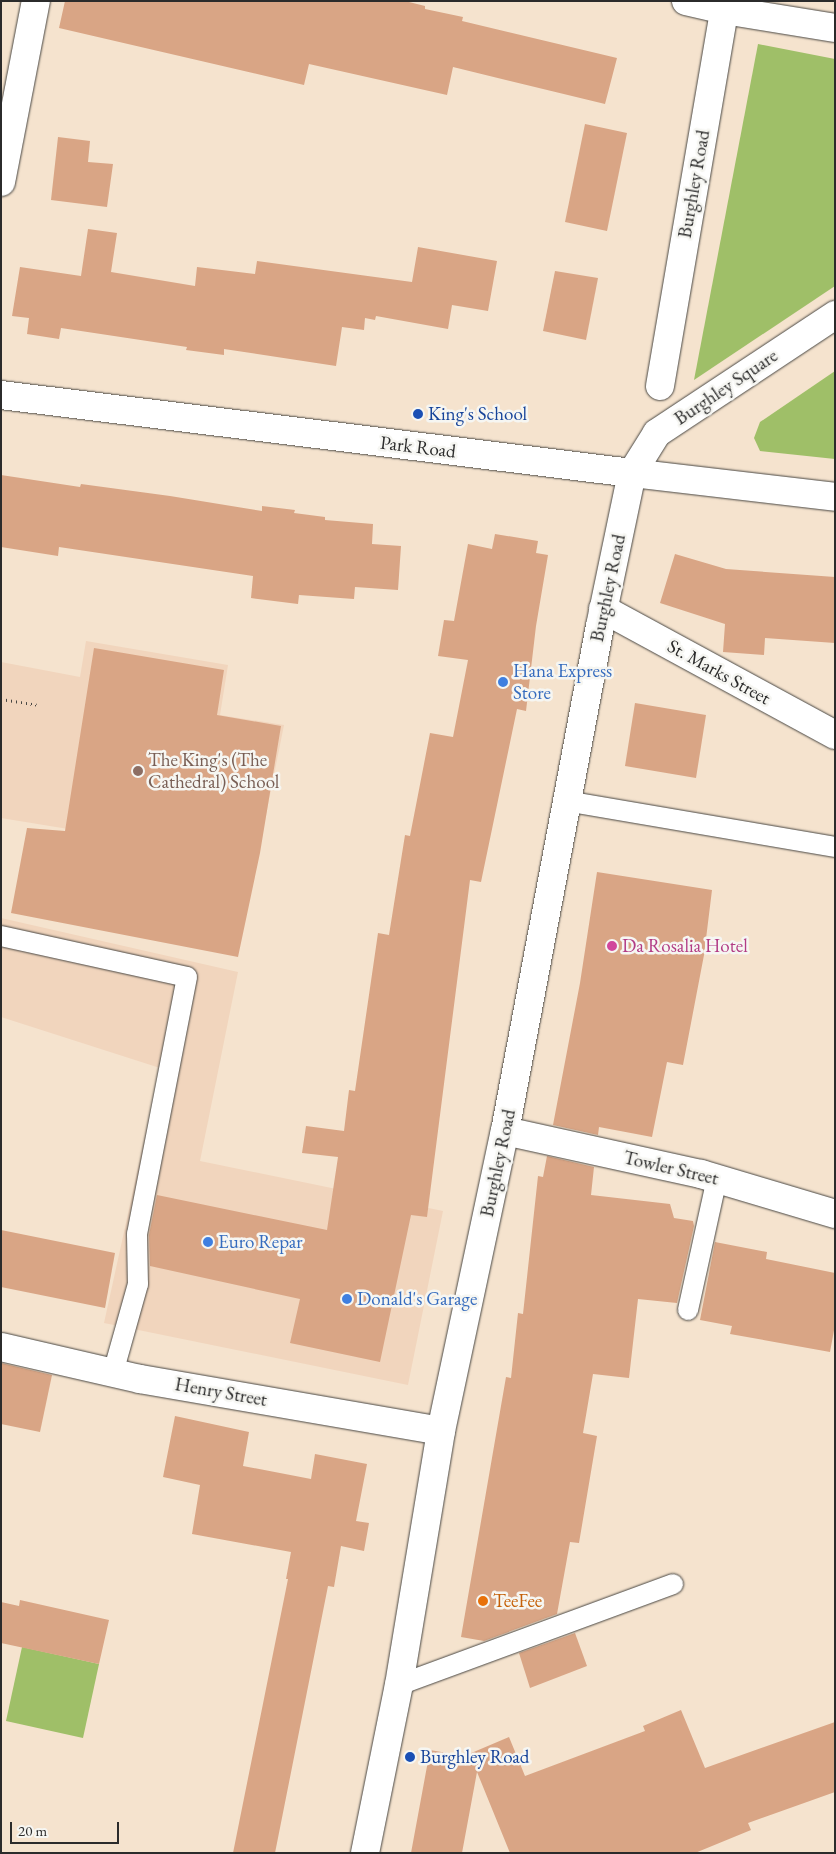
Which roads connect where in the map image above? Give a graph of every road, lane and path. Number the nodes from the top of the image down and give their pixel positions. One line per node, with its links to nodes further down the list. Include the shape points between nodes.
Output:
1 (36, 1): 5 (street)
2 (686, 1): 3 (street)
3 (725, 6): 4 (street); 7 (street, Burghley Road)
4 (835, 28)
5 (1, 182)
6 (835, 316): 9 (street, Burghley Square, via 657,433)
7 (660, 386)
8 (1, 395): 9 (street, Park Road)
9 (632, 473): 10 (street, Park Road); 11 (street, Burghley Road)
10 (835, 497)
11 (604, 609): 14 (street, St. Marks Street); 15 (street, Burghley Road)
12 (1, 699): 13 (path)
13 (37, 705)
14 (835, 735)
15 (566, 801): 16 (lane); 18 (street, Burghley Road)
16 (835, 847)
17 (1, 936): 23 (lane, via 187,977 137,1234 138,1284)
18 (505, 1131): 19 (street, Towler Street); 24 (street, Burghley Road)
19 (716, 1178): 20 (street, Towler Street); 21 (lane)
20 (835, 1214)
21 (688, 1310)
22 (1, 1347): 23 (street, Henry Street)
23 (113, 1373): 24 (street, Henry Street)
24 (441, 1430): 26 (street, Burghley Road)
25 (674, 1584): 26 (lane)
26 (398, 1685): 27 (street, Burghley Road)
27 (365, 1853)

